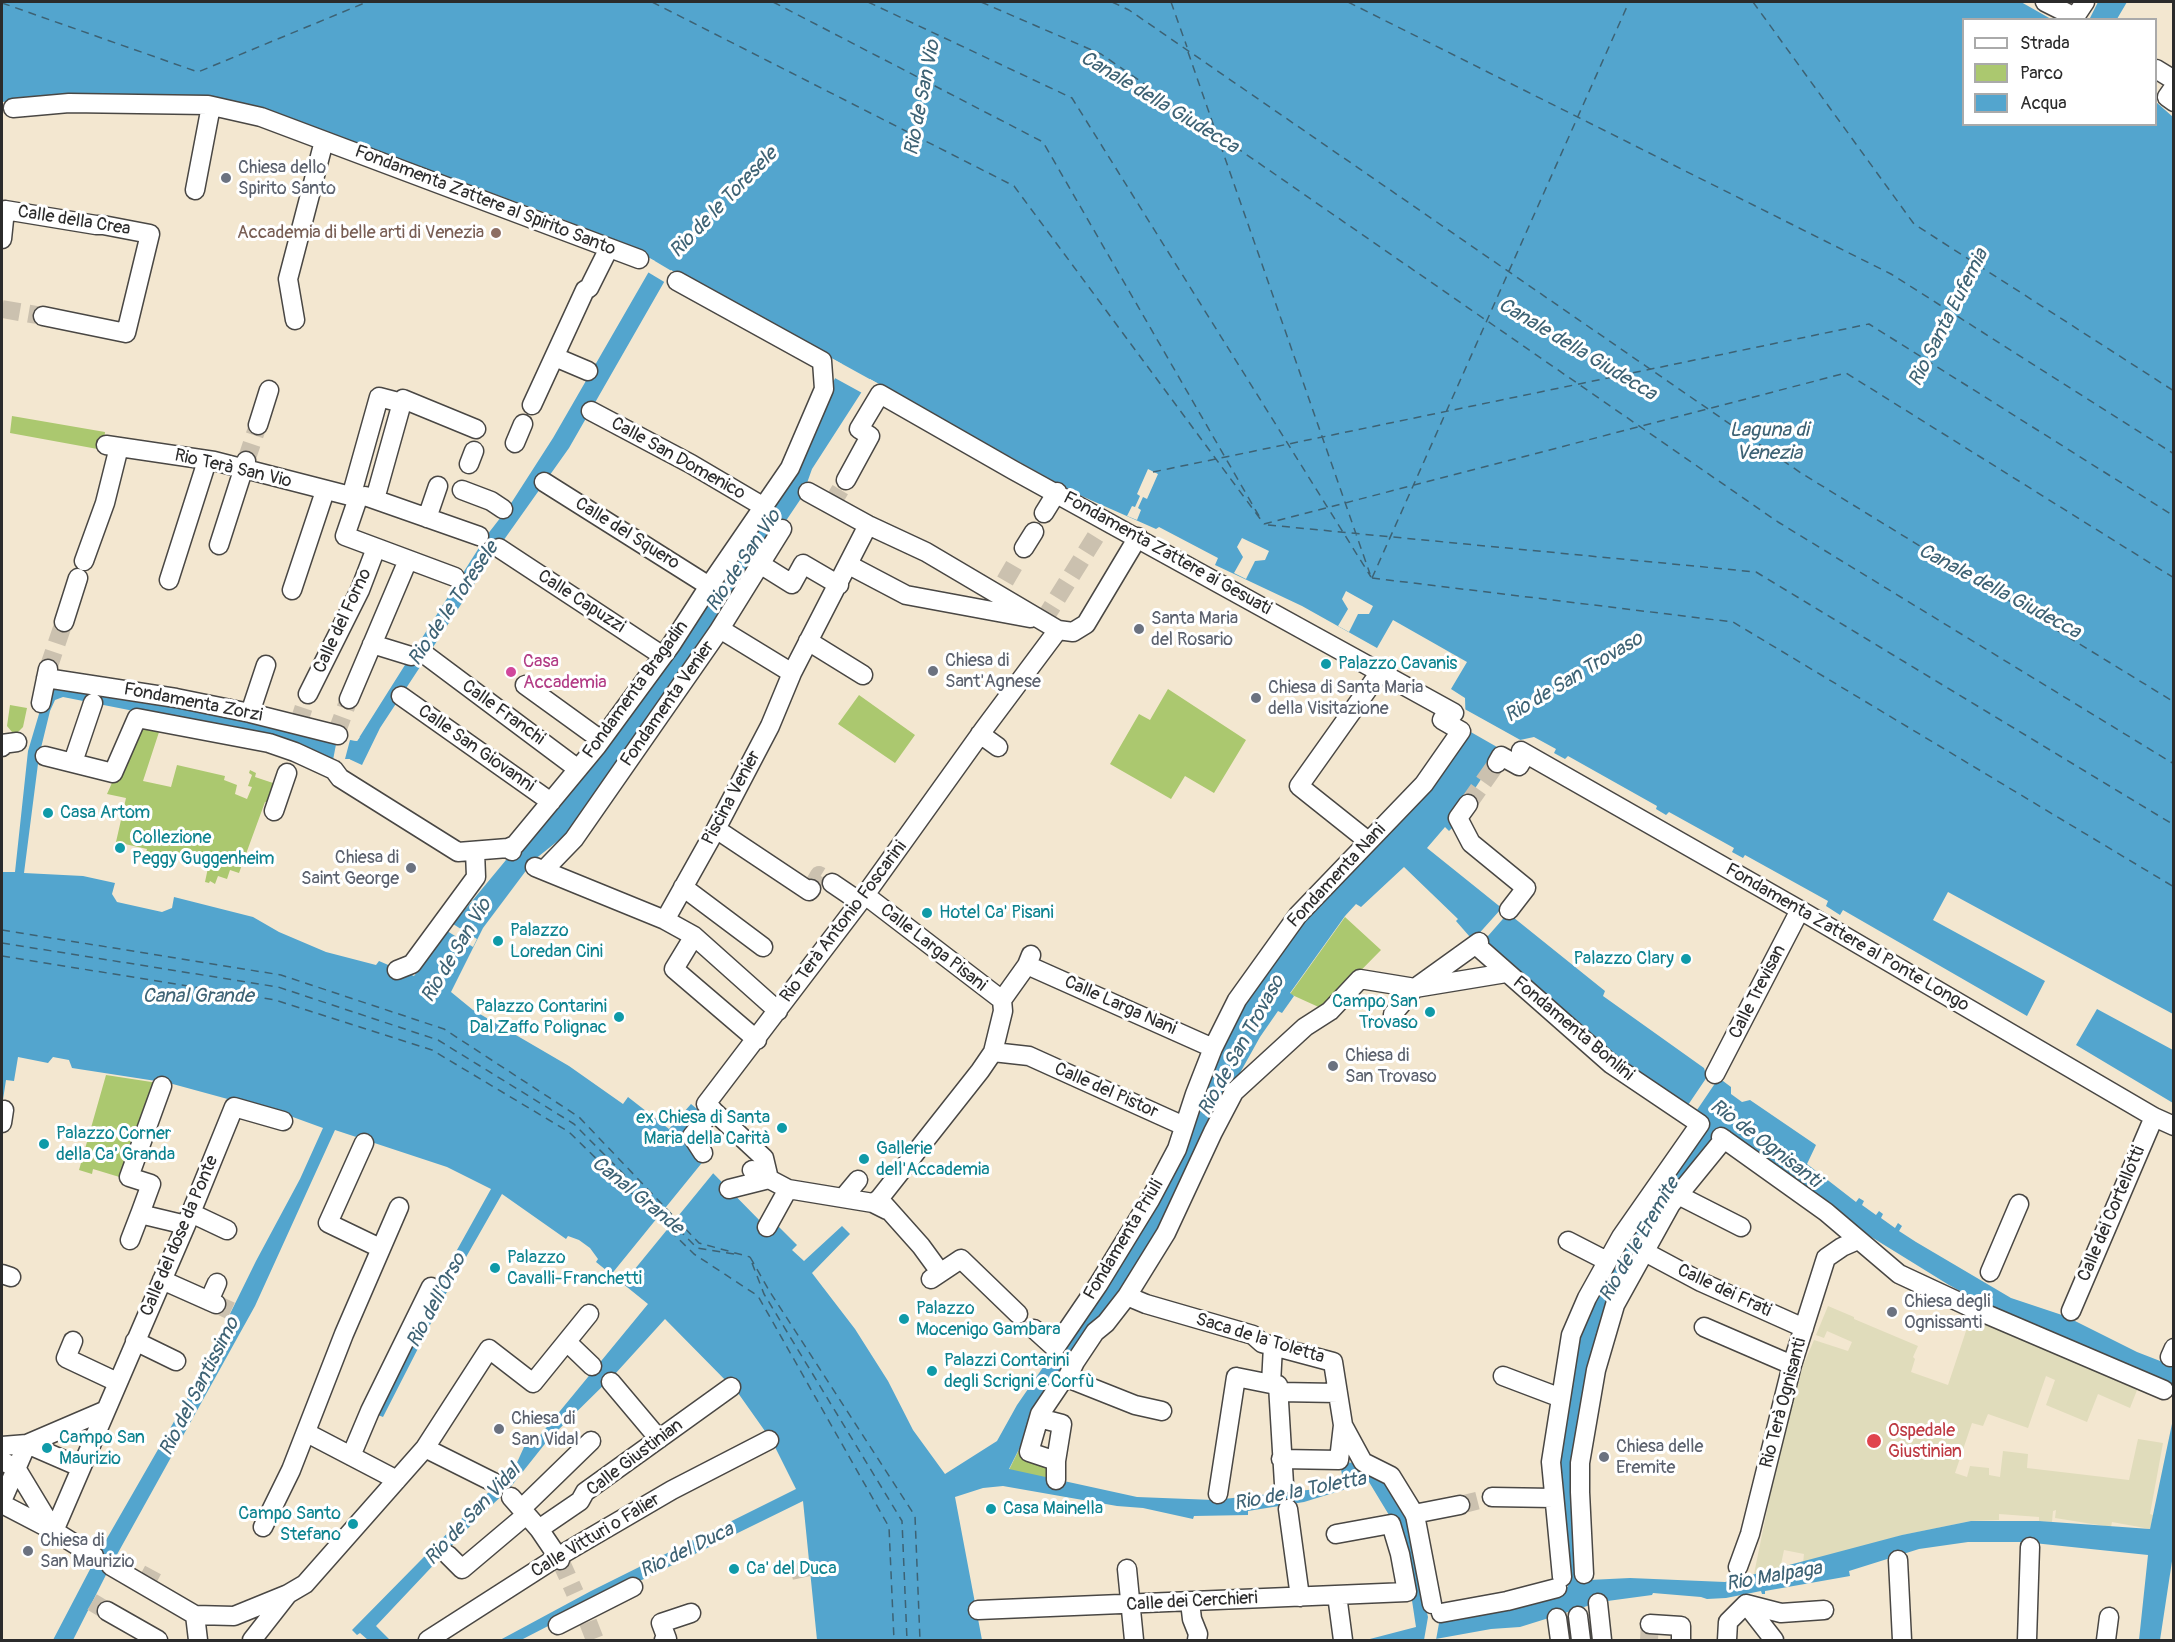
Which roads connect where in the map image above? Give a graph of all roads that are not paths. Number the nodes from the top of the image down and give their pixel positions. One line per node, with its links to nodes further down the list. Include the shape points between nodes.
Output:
1 (2045, 2): 2 (street, via 2075,17)
2 (2085, 2)
3 (2157, 70): 4 (street)
4 (2172, 92)
5 (212, 106): 6 (street, Fondamenta Zattere al Spirito Santo, via 69,103); 7 (street, Fondamenta Zattere al Spirito Santo, via 261,117); 8 (street)
6 (13, 108)
7 (324, 141): 10 (street, Fondamenta Zattere al Spirito Santo); 14 (street, via 288,279)
8 (195, 190)
9 (2, 239): 13 (street, Calle della Crea, via 5,210 150,234 126,333)
10 (609, 248): 11 (street, Fondamenta Zattere al Spirito Santo); 15 (street)
11 (639, 260)
12 (677, 281): 34 (street, Fondamenta Bragadin, via 822,361 824,389 790,468)
13 (44, 316)
14 (295, 320)
15 (555, 357): 16 (street); 18 (street)
16 (588, 371)
17 (269, 390): 21 (street)
18 (532, 405)
19 (591, 411): 34 (street, Calle San Domenico)
20 (523, 424): 23 (street)
21 (258, 425)
22 (476, 429): 33 (street, via 403,399)
23 (515, 443)
24 (207, 460): 25 (street, Rio Terà San Vio); 51 (street); 55 (street, Rio Terà San Vio, via 113,446 105,503)
25 (245, 465): 30 (street, Rio Terà San Vio); 42 (street)
26 (846, 480): 32 (street, Fondamenta Zattere ai Gesuati, via 870,436 859,429 880,394)
27 (544, 482): 53 (street, Calle del Squero)
28 (438, 486): 37 (street)
29 (462, 490): 35 (street)
30 (326, 491): 33 (street, Rio Terà San Vio); 54 (street)
31 (808, 492): 38 (street)
32 (1056, 492): 36 (street); 43 (street, Fondamenta Zattere ai Gesuati)
33 (361, 498): 37 (street, Rio Terà San Vio); 44 (street, via 345,536)
34 (764, 507): 53 (street, Fondamenta Bragadin)
35 (503, 509)
36 (1044, 513)
37 (427, 518): 41 (street, Rio Terà San Vio)
38 (868, 525): 49 (street, Piscina Venier); 56 (street, via 1001,587)
39 (782, 529): 48 (street, Fondamenta Venier)
40 (1034, 532): 46 (street)
41 (479, 537)
42 (219, 545)
43 (1134, 545): 56 (street, via 1086,624); 62 (street, Fondamenta Zattere ai Gesuati)
44 (376, 548): 47 (street); 66 (street, Calle del Forno, via 360,590)
45 (499, 548): 60 (street, Calle Capuzzi)
46 (1020, 555)
47 (408, 560): 50 (street); 59 (street)
48 (760, 564): 52 (street, via 798,588 803,564); 57 (street, Fondamenta Venier)
49 (849, 565): 52 (street, Piscina Venier); 56 (street, via 906,595)
50 (455, 577)
51 (169, 580)
52 (838, 585): 58 (street, Piscina Venier)
53 (709, 586): 60 (street, Fondamenta Bragadin)
54 (292, 590)
55 (64, 622)
56 (1058, 628): 73 (street, Rio Terà Antonio Foscarini)
57 (720, 629): 63 (street); 94 (street, Fondamenta Venier, via 574,839 540,869)
58 (808, 641): 63 (street, Piscina Venier); 64 (street)
59 (372, 644): 68 (street); 81 (street, Calle Franchi, via 419,656)
60 (663, 656): 75 (street, Fondamenta Bragadin)
61 (266, 665): 72 (street)
62 (1380, 672): 71 (street, Fondamenta Zattere ai Gesuati); 86 (street, via 1299,786)
63 (792, 673): 85 (street, Piscina Venier, via 770,726)
64 (863, 675)
65 (525, 684): 75 (street)
66 (308, 694)
67 (402, 696): 82 (street, Calle San Giovanni)
68 (349, 699)
69 (41, 703): 72 (street, Fondamenta Zorzi, via 47,674)
70 (93, 704): 79 (street)
71 (1451, 711): 86 (street, Fondamenta Nani, via 1443,720 1461,731 1424,784)
72 (250, 713): 74 (street, Fondamenta Zorzi)
73 (982, 732): 76 (street); 91 (street, Rio Terà Antonio Foscarini, via 908,851)
74 (338, 735)
75 (601, 740): 81 (street, Fondamenta Bragadin)
76 (998, 747)
77 (45, 756): 79 (street)
78 (291, 761): 79 (street, via 269,743 137,718 113,773); 83 (street); 87 (street, via 336,767 340,778 444,849)
79 (73, 762)
80 (1497, 763): 93 (street, Fondamenta Zattere al Ponte Longo, via 1501,756 1519,766 1523,752)
81 (578, 769): 82 (street, Fondamenta Bragadin)
82 (551, 802): 87 (street, Fondamenta Bragadin, via 510,850)
83 (274, 811)
84 (1463, 811): 92 (street, via 1471,843 1526,888)
85 (716, 829): 89 (street, Piscina Venier); 90 (street)
86 (1368, 841): 104 (street, Fondamenta Nani, via 1298,915 1237,1000)
87 (475, 851): 97 (street, via 476,877 446,925 412,964)
88 (832, 883): 91 (street, Calle Larga Pisani)
89 (683, 887): 94 (street, Piscina Venier); 96 (street)
90 (811, 889)
91 (862, 899): 100 (street, Calle Larga Pisani); 101 (street, Rio Terà Antonio Foscarini)
92 (1509, 910)
93 (1800, 910): 106 (street, Calle Trevisan); 109 (street, Fondamenta Zattere al Ponte Longo)
94 (665, 920): 95 (street)
95 (694, 936): 101 (street); 103 (street, via 674,969)
96 (763, 947)
97 (397, 970)
98 (1506, 973): 99 (street); 99 (street, via 1478,944); 135 (street, Fondamenta Bonlini, via 1611,1064 1700,1124)
99 (1415, 988): 102 (street); 140 (street, via 1360,979 1310,1031 1234,1092 1166,1233)
100 (1002, 1006): 104 (street, Calle Larga Nani, via 1029,960); 105 (street)
101 (778, 1011): 103 (street, Rio Terà Antonio Foscarini)
102 (1393, 1014)
103 (757, 1040): 108 (street, Rio Terà Antonio Foscarini, via 706,1104)
104 (1213, 1048): 111 (street, Fondamenta Nani)
105 (993, 1052): 111 (street, Calle del Pistor, via 1029,1056); 122 (street)
106 (1715, 1074)
107 (162, 1086): 125 (street, via 129,1177 151,1184)
108 (713, 1110): 114 (street, via 692,1136); 116 (street, via 765,1158)
109 (2154, 1117): 112 (street, Fondamenta Zattere al Ponte Longo); 141 (street, Calle dei Cortellotti)
110 (284, 1121): 126 (street, Calle del dose da Ponte, via 234,1107)
111 (1184, 1126): 146 (street, Fondamenta Priuli, via 1177,1149 1150,1200 1055,1348)
112 (2174, 1126)
113 (364, 1143): 133 (street, via 328,1223)
114 (703, 1153)
115 (752, 1170): 116 (street)
116 (769, 1179): 118 (street); 119 (street)
117 (858, 1180): 121 (street)
118 (729, 1189)
119 (788, 1189): 121 (street); 127 (street)
120 (1678, 1195): 128 (street); 132 (street, via 1723,1138 1826,1212); 134 (street)
121 (843, 1198): 122 (street)
122 (880, 1204): 143 (street, via 921,1246 936,1276 961,1258)
123 (2019, 1204): 136 (street)
124 (399, 1207): 133 (street)
125 (140, 1214): 126 (street); 130 (street)
126 (189, 1219): 129 (street); 137 (street, Calle del dose da Ponte)
127 (767, 1227)
128 (1741, 1227)
129 (227, 1230)
130 (130, 1240)
131 (1568, 1241): 135 (street)
132 (1850, 1243): 145 (street, Rio Terà Ognisanti, via 1826,1258); 160 (street, via 1899,1274)
133 (376, 1246): 166 (street)
134 (1645, 1252): 145 (street, Calle dei Frati); 203 (street, via 1615,1305 1596,1370 1580,1463)
135 (1606, 1261): 162 (street, via 1571,1335)
136 (1990, 1272)
137 (162, 1280): 138 (street, via 212,1302); 148 (street, Calle del dose da Ponte)
138 (217, 1283)
139 (431, 1287): 174 (street)
140 (1126, 1296): 150 (street, Saca de la Toletta, via 1253,1335); 155 (street, via 1107,1323 1095,1332)
141 (2071, 1311)
142 (589, 1314): 149 (street)
143 (1018, 1314)
144 (1704, 1327): 152 (street)
145 (1804, 1328): 152 (street, Rio Terà Ognisanti)
146 (1034, 1329)
147 (73, 1341): 156 (street, via 66,1358)
148 (135, 1341): 151 (street); 156 (street, Calle del dose da Ponte)
149 (567, 1342): 153 (street); 172 (street, via 534,1383 489,1349)
150 (1273, 1346): 159 (street); 161 (street, Saca de la Toletta, via 1333,1362)
151 (177, 1361)
152 (1792, 1365): 201 (street, Rio Terà Ognisanti, via 1750,1534)
153 (592, 1366)
154 (1503, 1376): 162 (street)
155 (1067, 1378): 164 (street); 165 (street)
156 (117, 1382): 163 (street, Calle del dose da Ponte)
157 (611, 1382): 167 (street)
158 (731, 1387): 167 (street, Calle Giustinian)
159 (1276, 1387): 161 (street); 175 (street); 183 (street, via 1236,1377)
160 (2164, 1390)
161 (1338, 1393): 173 (street, Saca de la Toletta)
162 (1561, 1398): 185 (street, via 1551,1462)
163 (104, 1411): 170 (street); 178 (street)
164 (1162, 1412)
165 (1039, 1418): 176 (street, via 1062,1424); 176 (street, via 1029,1452)
166 (304, 1439): 174 (street, via 328,1443); 191 (street)
167 (659, 1439): 192 (street, Calle Giustinian)
168 (769, 1440): 198 (street, Calle Vitturi o Falier, via 672,1490)
169 (591, 1441): 188 (street)
170 (27, 1444): 171 (street); 177 (street); 178 (street)
171 (2, 1446)
172 (425, 1448): 179 (street); 181 (street)
173 (1346, 1454): 175 (street); 190 (street, via 1391,1476)
174 (351, 1456): 179 (street)
175 (1281, 1459): 182 (street)
176 (1056, 1461): 180 (street)
177 (9, 1465): 186 (street); 193 (street)
178 (80, 1467): 193 (street)
179 (397, 1480): 205 (street, via 305,1584)
180 (1056, 1480)
181 (495, 1483)
182 (1284, 1484)
183 (1218, 1494)
184 (1492, 1497): 185 (street)
185 (1553, 1498): 190 (street, via 1559,1583 1507,1601 1436,1609)
186 (2, 1503): 193 (street)
187 (1460, 1505): 190 (street)
188 (519, 1507): 192 (street); 196 (street, via 462,1569)
189 (1288, 1509): 207 (street)
190 (1414, 1514)
191 (263, 1527)
192 (539, 1529): 198 (street)
193 (55, 1532): 197 (street)
194 (1336, 1534): 206 (street, Calle dei Cerchieri, via 1391,1524 1407,1592)
195 (2030, 1547): 239 (street)
196 (448, 1555)
197 (94, 1556)
198 (560, 1558): 229 (street, Calle Vitturi o Falier)
199 (1898, 1560): 238 (street)
200 (111, 1566): 217 (street)
201 (1738, 1567)
202 (1127, 1569): 211 (street)
203 (1584, 1574)
204 (633, 1587): 222 (street)
205 (288, 1594): 217 (street, via 234,1616); 228 (street)
206 (1337, 1595): 207 (street, Calle dei Cerchieri); 225 (street)
207 (1300, 1597): 208 (street, Calle dei Cerchieri)
208 (1190, 1602): 211 (street, Calle dei Cerchieri); 224 (street)
209 (1598, 1603): 234 (street)
210 (1746, 1604): 215 (street); 223 (street); 236 (street)
211 (1130, 1605): 212 (street, Calle dei Cerchieri); 231 (street)
212 (978, 1610)
213 (1824, 1610): 215 (street)
214 (106, 1611): 226 (street)
215 (1781, 1612): 237 (street)
216 (691, 1613): 230 (street, via 661,1623 667,1639)
217 (195, 1615): 227 (street)
218 (1578, 1616): 233 (street)
219 (2109, 1617): 240 (street)
220 (1557, 1618): 232 (street)
221 (1650, 1624): 235 (street, via 1681,1626)
222 (558, 1625)
223 (1728, 1631)
224 (1198, 1638)
225 (1343, 1640)
226 (158, 1641)
227 (198, 1641)
228 (252, 1641)
229 (428, 1641)
230 (664, 1641)
231 (1134, 1641)
232 (1560, 1641)
233 (1581, 1641)
234 (1602, 1641)
235 (1681, 1641)
236 (1773, 1641)
237 (1780, 1641)
238 (1902, 1641)
239 (2027, 1641)
240 (2106, 1641)

